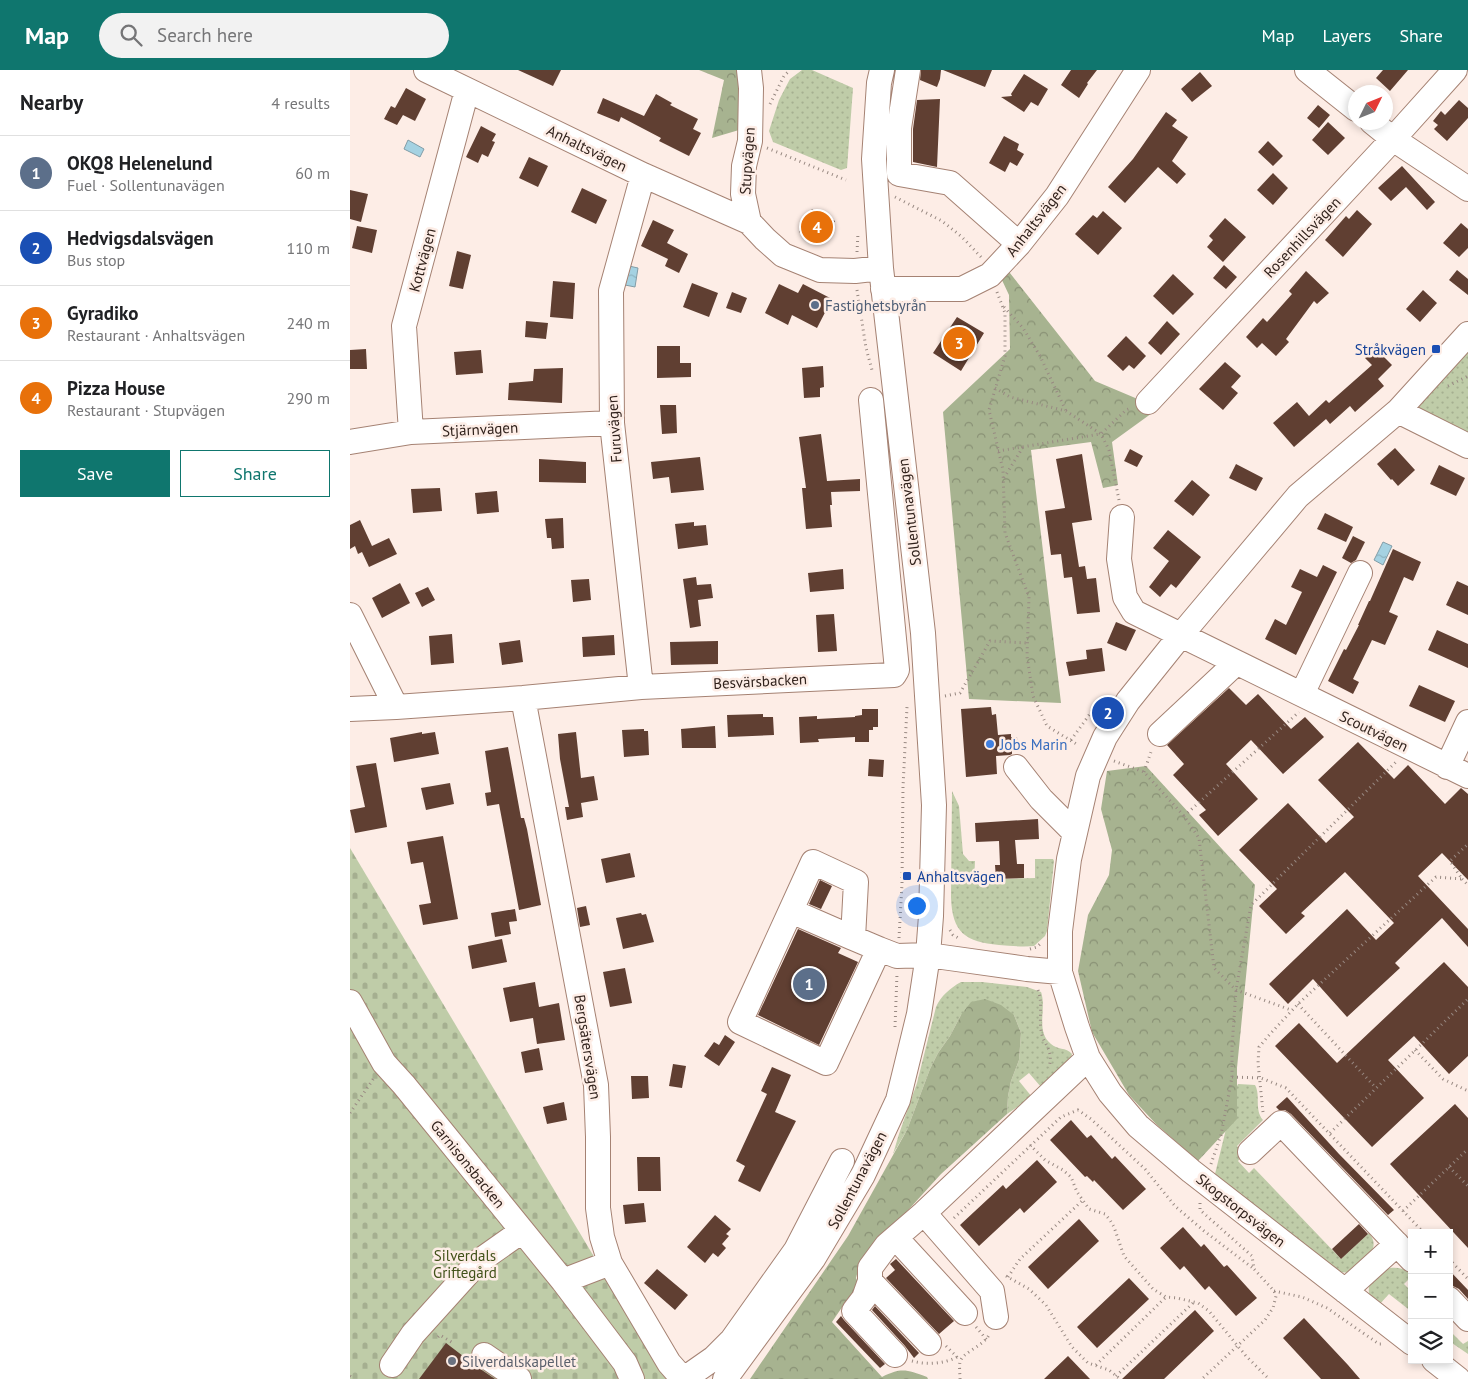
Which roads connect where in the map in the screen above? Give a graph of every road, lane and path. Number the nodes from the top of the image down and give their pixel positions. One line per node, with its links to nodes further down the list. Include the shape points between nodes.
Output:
1 (426, 70): 9 (street, Anhaltsvägen)
2 (749, 70): 19 (street, Stupvägen, via 750,141 744,166 743,194)
3 (790, 70): 11 (path)
4 (882, 70): 22 (street, Sollentunavägen, via 874,159)
5 (908, 70): 20 (street, via 899,128 899,174 950,183)
6 (1138, 70): 20 (street, Anhaltsvägen, via 1057,196)
7 (1307, 70): 10 (street)
8 (1455, 70): 13 (street, Rosenhillsvägen)
9 (468, 90): 15 (street, Anhaltsvägen); 31 (street, Kottvägen, via 404,326)
10 (1348, 103)
11 (769, 107)
12 (1381, 130): 13 (street)
13 (1393, 140): 17 (street); 27 (street, Rosenhillsvägen)
14 (763, 146): 16 (path)
15 (644, 175): 19 (street, Anhaltsvägen); 30 (street, Furuvägen, via 611,291)
16 (846, 180)
17 (1468, 189)
18 (890, 194): 21 (path, via 942,221 979,254)
19 (748, 222): 22 (street, via 783,255 820,270 855,271)
20 (1019, 244): 21 (street, Anhaltsvägen)
21 (990, 275): 22 (street, Anhaltsvägen, via 962,288); 23 (path)
22 (882, 278): 47 (street, Sollentunavägen, via 923,633)
23 (1002, 304): 25 (path, via 1006,356); 28 (path, via 1023,328 1040,356)
24 (1468, 334): 29 (street, Skogstorpsvägen)
25 (995, 388): 28 (path, via 1010,397); 36 (path, via 989,410)
26 (871, 400): 44 (street, Besvärsbacken, via 897,670 894,675)
27 (1148, 402): 32 (path, via 1126,410)
28 (1066, 410): 32 (path)
29 (1398, 411): 35 (street); 41 (street, Skogstorpsvägen, via 1298,496)
30 (612, 423): 31 (street, Stjärnvägen); 44 (street, Furuvägen)
31 (411, 432): 33 (street, Stjärnvägen)
32 (1101, 434): 34 (path); 38 (path, via 1109,450)
33 (350, 442)
34 (1024, 446): 36 (path); 37 (path)
35 (1468, 446)
36 (998, 451): 37 (path)
37 (1004, 478): 42 (path, via 1005,533 1029,598)
38 (1122, 518): 41 (street, Scoutvägen, via 1119,559 1125,597 1134,612)
39 (1360, 573): 45 (street)
40 (350, 615): 48 (street)
41 (1181, 635): 43 (street, Scoutvägen); 58 (street, Skogstorpsvägen, via 1128,701 1105,737 1088,776)
42 (1027, 642): 47 (path, via 990,641 960,693); 52 (path, via 1033,696 1047,726)
43 (1236, 663): 45 (street, Scoutvägen); 51 (street)
44 (642, 687): 46 (street, Besvärsbacken)
45 (1307, 697): 53 (street, Scoutvägen); 57 (path)
46 (523, 698): 48 (street, Besvärsbacken); 106 (street, Bergsätersvägen, via 596,1085 598,1208)
47 (927, 700): 69 (street, Sollentunavägen, via 934,805)
48 (396, 707): 49 (street, Besvärsbacken)
49 (350, 709)
50 (1468, 722): 56 (street, Scoutvägen)
51 (1160, 734)
52 (1078, 745)
53 (1410, 748): 56 (street, Scoutvägen); 72 (path, via 1251,905)
54 (1109, 760): 57 (path, via 1144,772)
55 (1016, 767): 58 (street, via 1041,799)
56 (1458, 771)
57 (1184, 816): 72 (path, via 1199,838 1214,968)
58 (1075, 833): 70 (street, Skogstorpsvägen, via 1061,915)
59 (1468, 844): 60 (path, via 1450,861)
60 (1462, 879): 61 (path); 75 (path, via 1436,877)
61 (1468, 885)
62 (791, 911): 64 (street); 64 (street, via 813,862 856,882); 68 (street, via 740,1022 826,1063)
63 (948, 928): 66 (path)
64 (853, 938): 68 (street)
65 (1045, 939): 67 (path)
66 (962, 940)
67 (1029, 949)
68 (888, 953): 69 (street); 77 (path)
69 (928, 955): 70 (street); 136 (street, Sollentunavägen, via 919,1014 898,1100 863,1175 813,1259)
70 (1060, 972): 79 (street, Skogstorpsvägen)
71 (1033, 987): 85 (path, via 1041,997 1041,1031 1050,1053)
72 (1236, 990): 76 (path); 81 (path)
73 (1468, 1000): 78 (path)
74 (350, 1002): 80 (street, Garnisonsbacken)
75 (1298, 1004): 76 (path); 83 (path)
76 (1292, 1011): 82 (path, via 1259,1048)
77 (894, 1029)
78 (1415, 1050): 83 (path); 84 (path, via 1443,1079)
79 (1088, 1058): 85 (street); 114 (street, Skogstorpsvägen, via 1110,1093 1138,1126)
80 (384, 1063): 86 (path); 103 (street, Garnisonsbacken)
81 (1232, 1077): 82 (path); 95 (path, via 1221,1135)
82 (1261, 1078): 87 (path, via 1263,1112); 88 (path, via 1286,1088)
83 (1376, 1088): 88 (path)
84 (1468, 1091)
85 (1043, 1101): 100 (street)
86 (350, 1113)
87 (1274, 1129): 92 (street); 105 (street, via 1281,1122)
88 (1330, 1133): 99 (path)
89 (1027, 1139): 90 (path)
90 (1030, 1146): 97 (path, via 1070,1177); 101 (path); 108 (path, via 1061,1116 1078,1110 1145,1169 1175,1206)
91 (1468, 1149): 94 (path)
92 (1250, 1152)
93 (842, 1161): 135 (street, Sollentunavägen, via 796,1250 732,1340 714,1358)
94 (1448, 1166): 96 (path); 99 (path)
95 (1210, 1167)
96 (1468, 1186)
97 (1083, 1200): 112 (path); 115 (path, via 1089,1209 1104,1214 1110,1220 1124,1256 1152,1289)
98 (1200, 1202): 108 (path, via 1200,1210 1252,1256)
99 (1403, 1211): 102 (path)
100 (924, 1214): 104 (street); 112 (street)
101 (954, 1219)
102 (1420, 1229)
103 (522, 1231): 111 (street, Garnisonsbacken); 128 (street, via 478,1262 413,1334)
104 (896, 1238): 109 (street, via 887,1245); 118 (street)
105 (1404, 1252): 114 (street)
106 (610, 1263): 111 (street); 135 (street, Bergsätersvägen, via 669,1363)
107 (1453, 1263): 110 (path)
108 (1254, 1269): 113 (path)
109 (870, 1274): 123 (street); 127 (street, via 864,1298 854,1311)
110 (1468, 1279)
111 (564, 1280): 134 (street, Garnisonsbacken, via 625,1363)
112 (1000, 1280): 119 (street); 129 (path, via 1029,1289 1046,1305 1072,1347 1088,1363)
113 (1274, 1291): 122 (path, via 1302,1297 1327,1308 1379,1344); 125 (path, via 1273,1308)
114 (1345, 1291): 122 (street, Skogstorpsvägen)
115 (1166, 1297): 116 (path); 129 (path)
116 (1194, 1302): 125 (path, via 1209,1311); 131 (path)
117 (1453, 1304): 120 (street)
118 (965, 1313)
119 (996, 1316): 137 (path, via 987,1340 960,1361)
120 (1468, 1319)
121 (440, 1335): 124 (path)
122 (1408, 1340)
123 (929, 1342)
124 (453, 1343)
125 (1238, 1345): 139 (path); 140 (path)
126 (484, 1355): 133 (street)
127 (895, 1355)
128 (392, 1365)
129 (1096, 1365): 131 (path)
130 (350, 1376): 132 (path)
131 (1116, 1376): 138 (path)
132 (354, 1379)
133 (519, 1379)
134 (632, 1379)
135 (684, 1379)
136 (725, 1379)
137 (960, 1379)
138 (1120, 1379)
139 (1202, 1379)
140 (1270, 1379)

